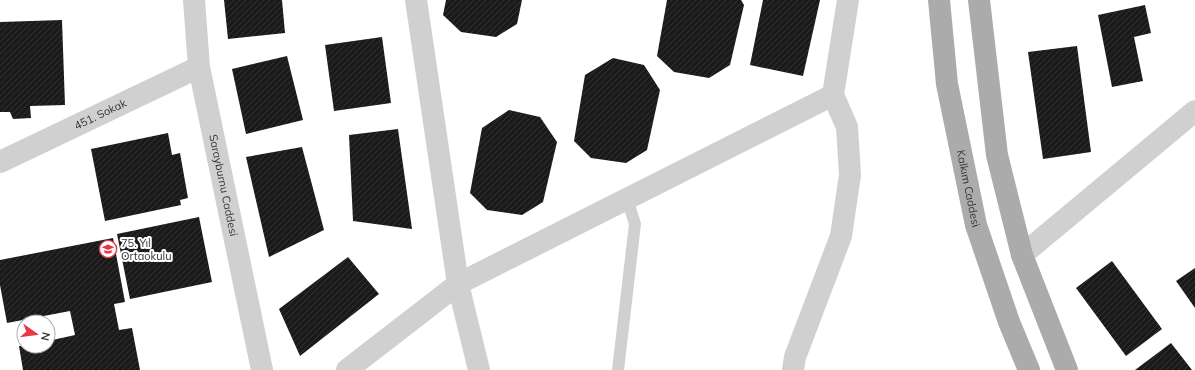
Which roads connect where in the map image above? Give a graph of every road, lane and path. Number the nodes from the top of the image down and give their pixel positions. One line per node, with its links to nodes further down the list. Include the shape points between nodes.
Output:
1 (194, 0): 6 (street, Sarayburnu Caddesi)
2 (416, 0): 12 (street)
3 (848, 0): 7 (street)
4 (939, 0): 18 (main road, Kalkım Caddesi, via 947,84 976,225 1009,322)
5 (979, 0): 11 (main road, via 997,155)
6 (200, 67): 9 (street, 451. Sokak); 13 (street, Sarayburnu Caddesi)
7 (833, 95): 10 (street); 17 (street, via 846,127 849,183 841,236 795,357)
8 (1195, 111): 11 (street)
9 (0, 162)
10 (627, 199): 12 (street); 16 (lane, via 634,224)
11 (1022, 255): 19 (main road)
12 (458, 284): 14 (street); 15 (street)
13 (262, 370)
14 (347, 370)
15 (479, 370)
16 (618, 370)
17 (793, 370)
18 (1029, 370)
19 (1067, 370)

